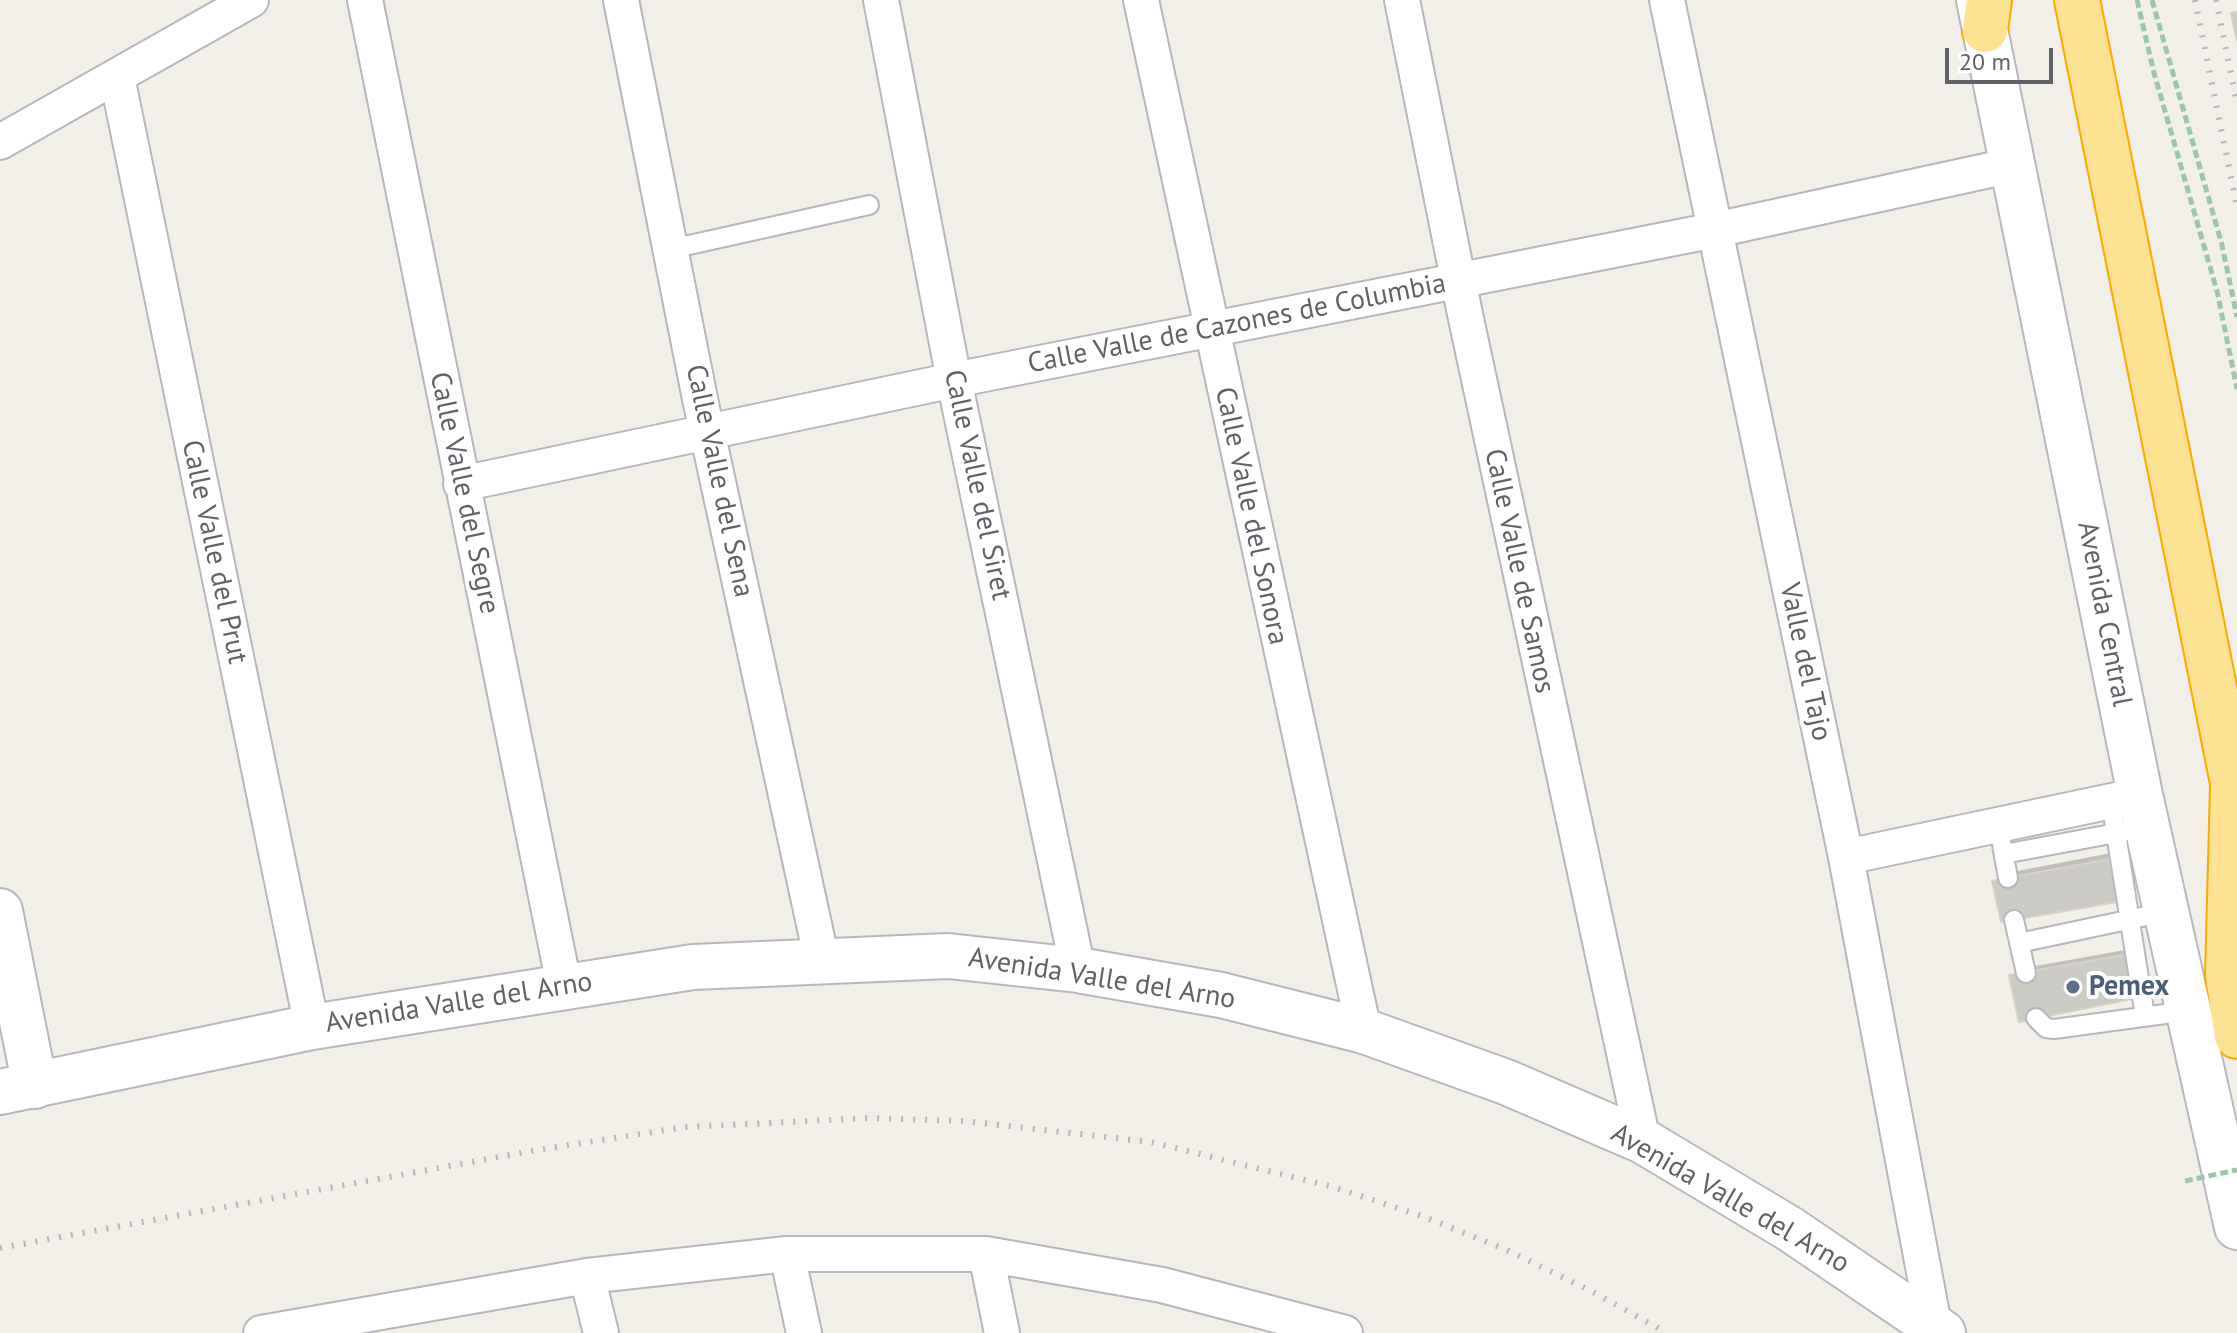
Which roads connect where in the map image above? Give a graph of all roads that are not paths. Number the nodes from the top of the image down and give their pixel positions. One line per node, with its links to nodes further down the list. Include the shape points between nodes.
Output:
1 (251, 0): 10 (street)
2 (365, 0): 20 (street, Calle Valle del Segre)
3 (621, 0): 15 (street, Calle Valle del Sena)
4 (881, 0): 18 (street, Calle Valle del Siret)
5 (1141, 0): 17 (street, Calle Valle del Sonora)
6 (1402, 0): 16 (street, Calle Valle de Samos)
7 (1667, 0): 14 (street, Valle del Tajo)
8 (2077, 0): 21 (highway)
9 (1984, 10): 12 (street, Avenida Central)
10 (117, 77): 11 (street); 36 (street, Calle Valle del Prut)
11 (0, 142)
12 (2013, 165): 14 (street, Calle Valle de Cazones de Columbia); 22 (street, Avenida Central)
13 (869, 205): 15 (lane)
14 (1715, 230): 16 (street, Calle Valle de Cazones de Columbia); 24 (street, Valle del Tajo)
15 (671, 249): 19 (street, Calle Valle del Sena)
16 (1458, 280): 17 (street, Calle Valle de Cazones de Columbia); 40 (street, Calle Valle de Samos)
17 (1212, 332): 18 (street, Calle Valle de Cazones de Columbia); 37 (street, Calle Valle del Sonora)
18 (954, 380): 19 (street, Calle Valle de Cazones de Columbia); 31 (street, Calle Valle del Siret)
19 (709, 434): 20 (street, Calle Valle de Cazones de Columbia); 30 (street, Calle Valle del Sena)
20 (461, 484): 33 (street, Calle Valle del Segre)
21 (2235, 794): 38 (highway, via 2228,976)
22 (2129, 814): 23 (street); 27 (street, Avenida Central)
23 (2002, 840): 24 (street); 25 (lane)
24 (1846, 857): 46 (street, Valle del Tajo)
25 (2008, 878)
26 (0, 911): 39 (street)
27 (2148, 916): 29 (lane); 34 (street, Avenida Central)
28 (2014, 920): 29 (lane)
29 (2019, 943): 32 (lane)
30 (822, 961): 31 (street, Avenida Valle del Arno, via 948,956); 33 (street, Avenida Valle del Arno, via 693,967)
31 (1078, 970): 37 (street, Avenida Valle del Arno, via 1221,995)
32 (2026, 973)
33 (564, 985): 36 (street, Avenida Valle del Arno)
34 (2166, 1014): 35 (lane, via 2054,1029); 41 (street, Avenida Central)
35 (2036, 1018)
36 (312, 1027): 39 (street, Avenida Valle del Arno)
37 (1364, 1031): 40 (street, Avenida Valle del Arno, via 1506,1082)
38 (2237, 1036)
39 (17, 1089)
40 (1643, 1141): 46 (street, Avenida Valle del Arno, via 1790,1229)
41 (2237, 1227)
42 (787, 1254): 43 (street); 44 (street); 49 (street)
43 (986, 1254): 50 (street); 51 (street, via 1162,1285)
44 (587, 1276): 45 (street); 48 (street)
45 (402, 1321): 47 (street)
46 (1938, 1329)
47 (261, 1333)
48 (601, 1333)
49 (804, 1333)
50 (1002, 1333)
51 (1345, 1333)

